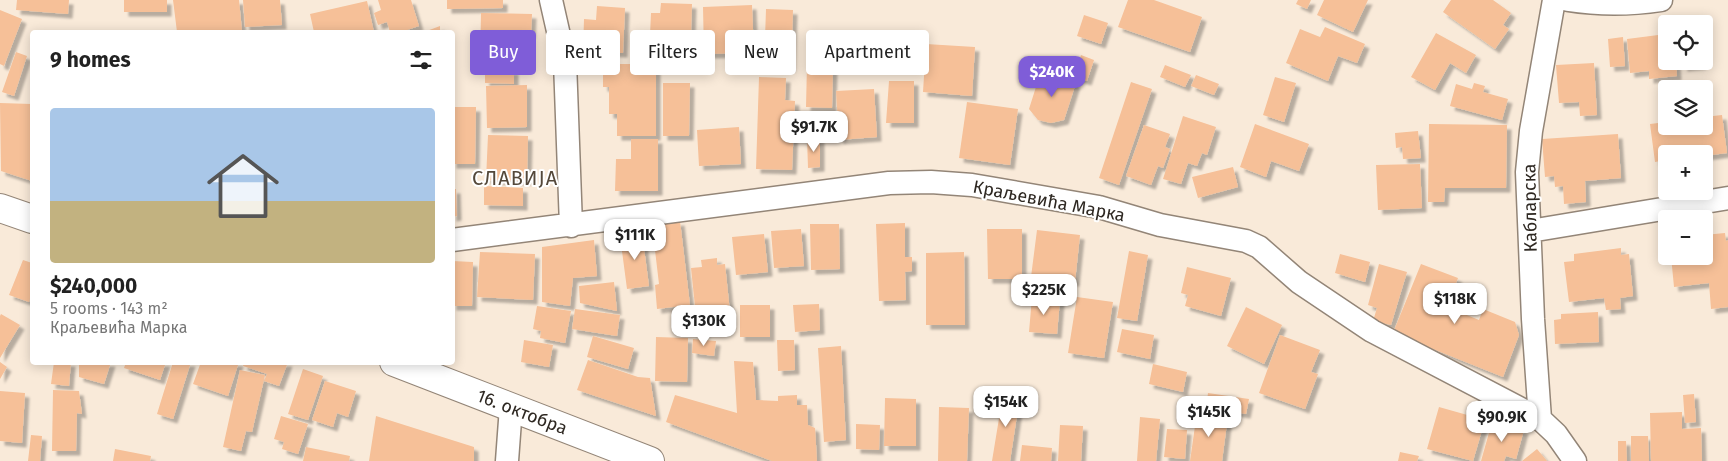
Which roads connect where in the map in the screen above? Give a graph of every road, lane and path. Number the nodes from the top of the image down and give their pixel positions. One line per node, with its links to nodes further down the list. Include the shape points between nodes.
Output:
1 (551, 0): 8 (street, via 565,62)
2 (1554, 0): 9 (street, Кабларска, via 1531,131 1527,172)
3 (1568, 0): 4 (street, via 1629,5)
4 (1661, 0)
5 (1728, 198): 9 (street)
6 (0, 208): 7 (main road)
7 (30, 218)
8 (571, 226): 10 (street, Краљевића Марка); 13 (street, Краљевића Марка, via 889,183 972,185 1099,207 1160,225 1260,247 1299,282 1372,331)
9 (1530, 231): 13 (street, Кабларска)
10 (455, 240)
11 (402, 365): 12 (main road, 16. октобра)
12 (511, 407): 14 (street); 15 (main road, 16. октобра)
13 (1540, 418): 16 (street, Краљевића Марка)
14 (507, 461)
15 (650, 461)
16 (1575, 461)

